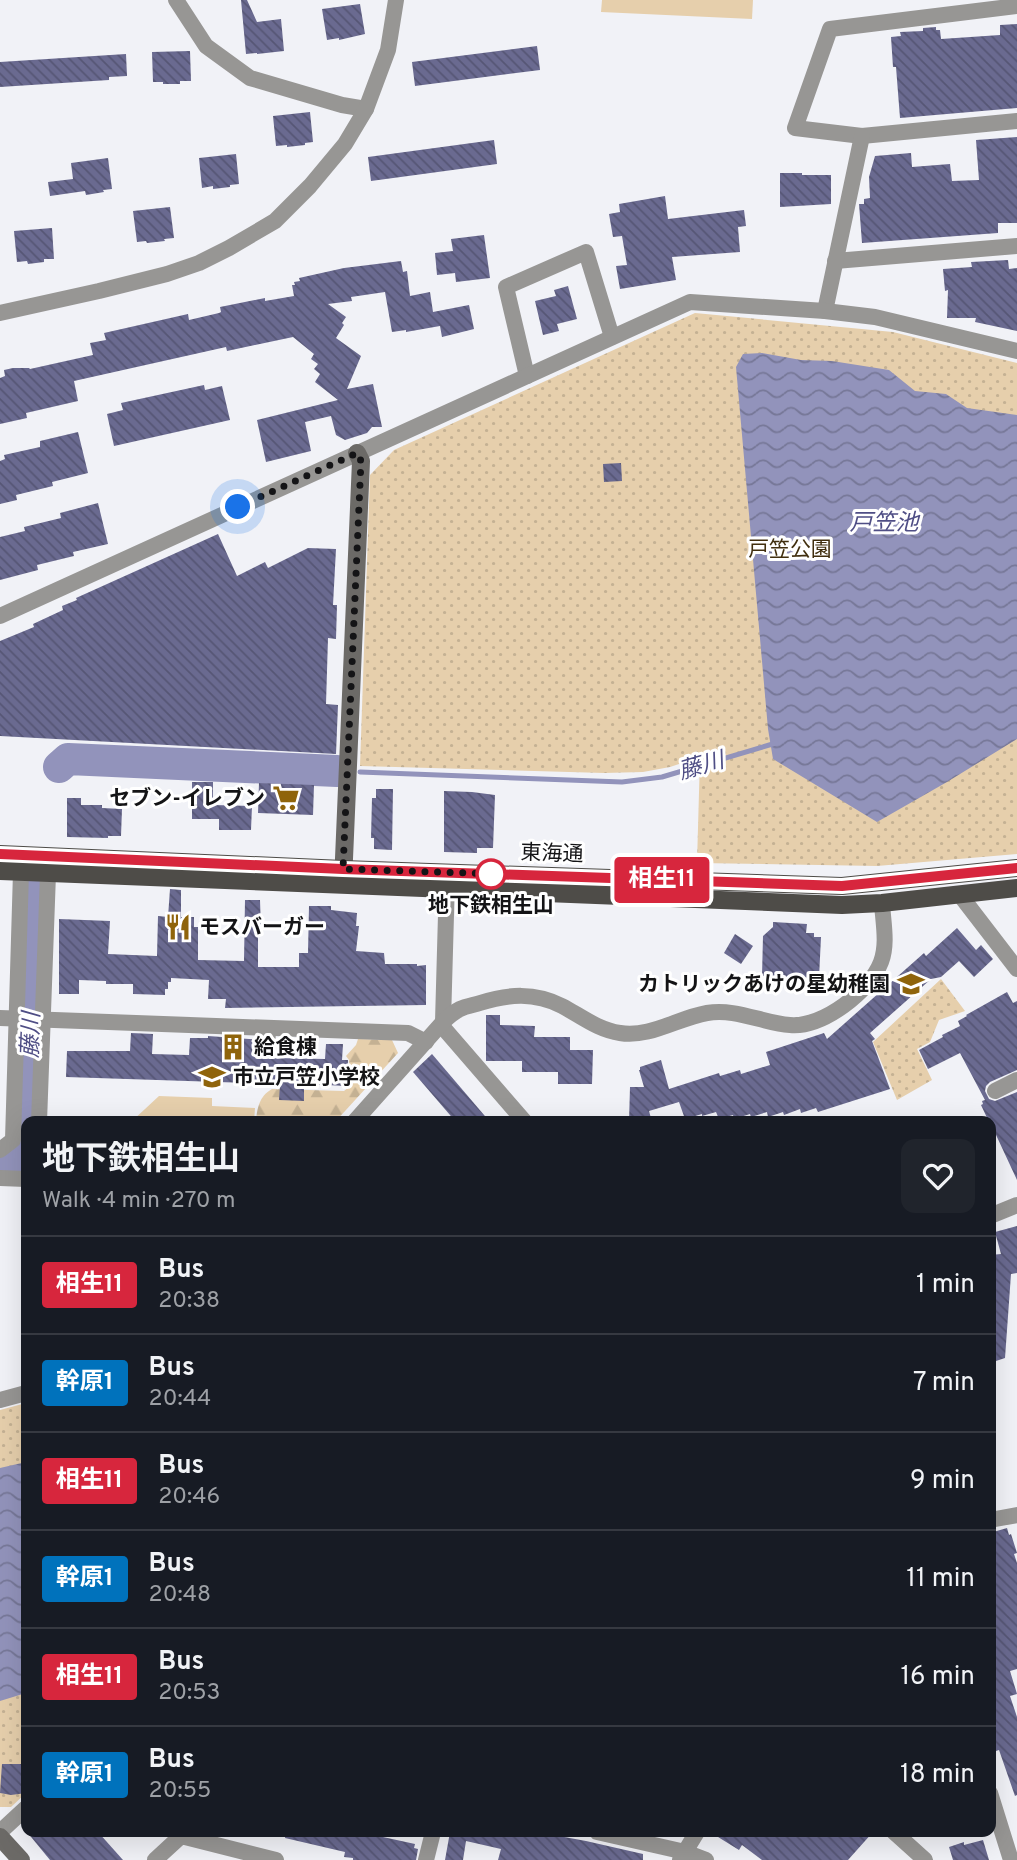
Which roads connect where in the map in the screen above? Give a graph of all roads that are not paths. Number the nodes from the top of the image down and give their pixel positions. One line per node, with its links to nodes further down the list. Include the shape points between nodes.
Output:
1 (176, 0): 4 (street, via 206,46 250,78)
2 (396, 0): 4 (street, via 388,50)
3 (1017, 6): 6 (street, via 830,29 795,128)
4 (366, 109): 10 (street, via 345,144 310,186 275,221 229,248 167,274)
5 (1017, 121): 6 (street)
6 (862, 136): 8 (street)
7 (1017, 246): 8 (street)
8 (835, 261): 9 (street)
9 (825, 311): 11 (street, via 690,302); 12 (street, via 875,317)
10 (0, 313)
11 (612, 337): 13 (street); 13 (street, via 586,252 506,287)
12 (1017, 351)
13 (527, 376): 14 (street)
14 (357, 453): 15 (street); 21 (street, via 361,461)
15 (0, 616)
16 (0, 854): 21 (main road, 東海通)
17 (1017, 868): 22 (main road, 東海通, via 842,886)
18 (0, 872): 19 (main road, 東海通)
19 (21, 872): 20 (main road, 東海通); 28 (street)
20 (48, 874): 21 (main road, 東海通); 28 (street)
21 (343, 878): 22 (main road, 東海通)
22 (447, 882): 25 (main road, 東海通, via 842,905); 29 (street)
23 (1017, 888): 24 (main road, 東海通)
24 (960, 895): 25 (main road, 東海通); 26 (street)
25 (882, 903): 29 (street, via 884,946 869,983 832,1014 805,1025 718,1012 639,1034 622,1034 593,1024 560,1004 516,995 458,1010)
26 (1017, 968)
27 (0, 1018): 28 (street)
28 (30, 1019): 30 (street); 35 (street); 38 (street, via 13,1140)
29 (442, 1023): 31 (street); 37 (street)
30 (272, 1028): 31 (street, via 408,1033); 32 (lane)
31 (426, 1042): 36 (street)
32 (271, 1053)
33 (1017, 1080): 34 (street)
34 (995, 1091)
35 (38, 1116)
36 (360, 1116)
37 (519, 1116)
38 (0, 1150)
39 (0, 1178): 40 (street)
40 (21, 1179)
41 (1017, 1205): 42 (street)
42 (996, 1214)
43 (21, 1394): 44 (street)
44 (0, 1400)
45 (1017, 1515): 46 (street)
46 (996, 1519)
47 (996, 1812): 64 (street)
48 (21, 1813): 49 (street)
49 (0, 1832)
50 (0, 1837): 58 (street)
51 (180, 1837): 59 (street)
52 (194, 1837): 60 (street)
53 (432, 1837): 61 (street)
54 (615, 1837): 57 (street)
55 (694, 1837): 57 (street)
56 (900, 1837): 63 (street)
57 (682, 1856): 62 (street)
58 (21, 1860)
59 (155, 1860)
60 (276, 1860)
61 (426, 1860)
62 (706, 1860)
63 (925, 1860)
64 (1011, 1860)

